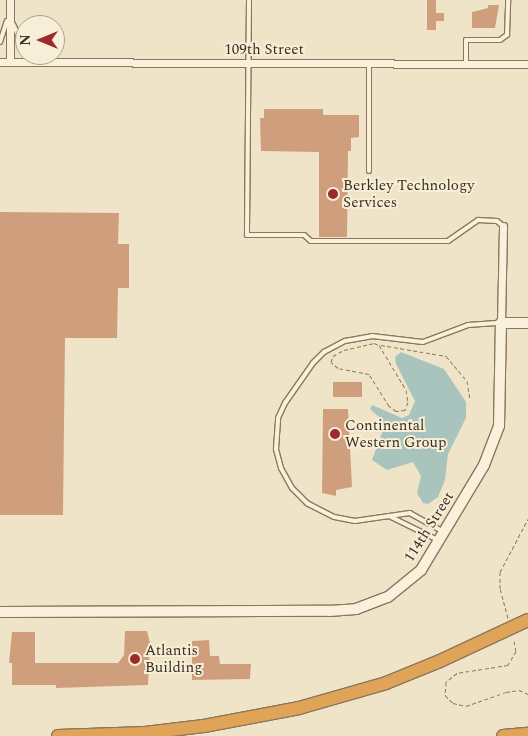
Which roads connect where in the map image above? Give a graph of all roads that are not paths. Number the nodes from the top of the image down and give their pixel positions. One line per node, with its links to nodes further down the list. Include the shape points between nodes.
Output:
1 (249, 0): 10 (lane)
2 (508, 0): 12 (lane, via 507,35 500,40 466,40)
3 (10, 3): 4 (lane); 5 (lane); 8 (street)
4 (15, 34)
5 (0, 42)
6 (65, 61): 9 (lane)
7 (0, 62): 8 (street, 109th Street)
8 (10, 62): 9 (street, 109th Street)
9 (69, 62): 10 (street, 109th Street)
10 (248, 63): 11 (street, 109th Street); 15 (lane, via 247,235 304,235 311,241 448,241 478,220 497,221)
11 (370, 64): 12 (street, 109th Street); 14 (lane)
12 (466, 64): 13 (street, 109th Street)
13 (528, 64)
14 (369, 171)
15 (503, 226): 16 (street, 114th Street)
16 (501, 323): 17 (street); 18 (lane, via 468,325 447,336 423,342 372,336 345,341 318,357 285,403 277,425 276,449 284,475 296,494 313,508 342,519 355,521); 19 (street, 114th Street, via 499,426 484,465)
17 (528, 323)
18 (389, 516): 19 (lane); 19 (lane, via 410,513)
19 (442, 536): 20 (street, 114th Street, via 421,570 403,587 378,602 356,609)
20 (0, 612)
21 (528, 620): 23 (highway, via 386,683 300,708 145,733)
22 (528, 734): 24 (highway)
23 (58, 736)
24 (503, 736)

